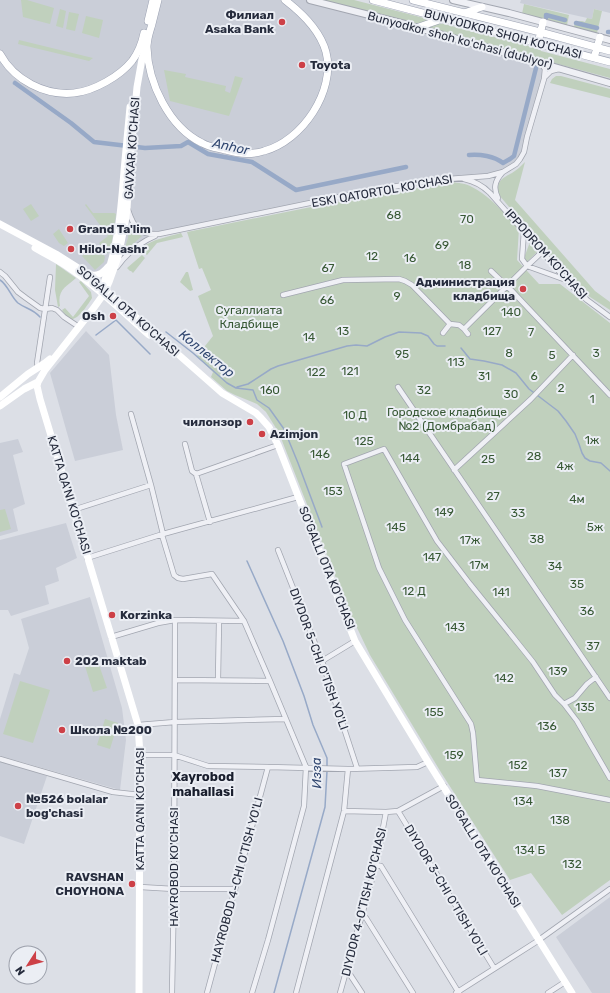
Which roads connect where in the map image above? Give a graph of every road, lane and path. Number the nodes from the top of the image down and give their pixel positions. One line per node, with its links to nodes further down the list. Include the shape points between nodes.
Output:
1 (153, 0): 13 (main road, GAVXAR KO'CHASI)
2 (158, 0): 13 (main road, GAVXAR KO'CHASI)
3 (285, 0): 19 (main road, via 308,20 321,39 328,61 327,73 318,104 305,124 289,139 263,152 252,154 228,151 204,144 188,134 171,115 153,82)
4 (310, 0): 15 (street, Bunyodkor shoh koʻchasi (dublyor))
5 (373, 0): 12 (main road, BUNYODKOR SHOH KO'CHASI)
6 (412, 0): 10 (main road, BUNYODKOR SHOH KO'CHASI)
7 (426, 0): 10 (main road)
8 (453, 0): 9 (street)
9 (482, 7): 11 (main road); 14 (street)
10 (449, 10): 11 (main road, BUNYODKOR SHOH KO'CHASI)
11 (464, 13): 16 (main road, BUNYODKOR SHOH KO'CHASI)
12 (442, 19): 15 (main road); 20 (main road, BUNYODKOR SHOH KO'CHASI)
13 (150, 21): 19 (main road, GAVXAR KO'CHASI)
14 (543, 22): 16 (main road); 17 (street)
15 (416, 28): 25 (street, Bunyodkor shoh koʻchasi (dublyor))
16 (540, 32): 20 (main road); 21 (main road, BUNYODKOR SHOH KO'CHASI)
17 (600, 37): 18 (street); 21 (main road)
18 (610, 40)
19 (145, 41): 23 (main road, via 134,57 112,78 76,93 55,92 34,85 10,68); 30 (main road, GAVXAR KO'CHASI)
20 (538, 43): 24 (main road, BUNYODKOR SHOH KO'CHASI)
21 (597, 47): 22 (main road, BUNYODKOR SHOH KO'CHASI); 24 (main road)
22 (610, 50)
23 (0, 54)
24 (594, 58): 26 (main road, BUNYODKOR SHOH KO'CHASI)
25 (539, 62): 27 (street, Bunyodkor shoh koʻchasi (dublyor)); 28 (street, via 545,69)
26 (610, 62)
27 (562, 68): 28 (street, via 551,71); 29 (street, Bunyodkor shoh koʻchasi (dublyor))
28 (544, 78): 31 (street, ESKI QATORTOL KO'CHASI, via 524,152 516,164)
29 (610, 83)
30 (129, 152): 34 (main road, GAVXAR KO'CHASI); 40 (main road, GAVXAR KO'CHASI, via 116,241)
31 (503, 172): 32 (street, ESKI QATORTOL KO'CHASI); 33 (street, IPPODROM KO'CHASI, via 494,188)
32 (458, 178): 33 (street, IPPODROM KO'CHASI, via 480,185); 38 (street, ESKI QATORTOL KO'CHASI, via 367,191)
33 (502, 205): 37 (street, IPPODROM KO'CHASI)
34 (127, 209): 38 (street, ESKI QATORTOL KO'CHASI, via 138,229 147,234); 45 (main road, GAVXAR KO'CHASI, via 121,246)
35 (0, 224): 44 (main road, SO'GALLI OTA KO'CHASI)
36 (0, 229): 49 (main road, SO'GALLI OTA KO'CHASI, via 64,264)
37 (524, 231): 39 (street, IPPODROM KO'CHASI); 41 (street, via 522,259)
38 (159, 234): 45 (street, ESKI QATORTOL KO'CHASI, via 140,243)
39 (542, 252): 41 (street); 47 (street, IPPODROM KO'CHASI)
40 (110, 263): 44 (main road, via 98,275); 49 (main road, GAVXAR KO'CHASI)
41 (527, 266): 47 (street); 48 (street)
42 (491, 271): 48 (street)
43 (0, 272): 52 (street, via 22,295)
44 (86, 273): 49 (main road, SO'GALLI OTA KO'CHASI)
45 (112, 274): 49 (main road, GAVXAR KO'CHASI)
46 (50, 277): 52 (street)
47 (566, 280): 54 (street, IPPODROM KO'CHASI)
48 (507, 286): 57 (street); 60 (street)
49 (102, 291): 51 (main road, SO'GALLI OTA KO'CHASI); 53 (main road); 56 (main road); 70 (main road, SO'GALLI OTA KO'CHASI, via 222,393 256,413 269,427)
50 (283, 295): 55 (street, via 343,280 399,279 416,289)
51 (115, 305): 53 (main road, via 103,305); 70 (main road, SO'GALLI OTA KO'CHASI, via 219,397 254,416)
52 (45, 309): 56 (street, via 56,310); 61 (street)
53 (92, 310): 61 (main road)
54 (610, 317)
55 (450, 324): 57 (street, via 459,325); 58 (street)
56 (76, 325): 61 (main road)
57 (464, 330): 59 (street)
58 (443, 333)
59 (468, 334)
60 (573, 355): 64 (street); 71 (street, via 531,399)
61 (34, 378): 63 (main road); 65 (main road, KATTA QA'NI KO'CHASI); 66 (main road)
62 (398, 387): 71 (street)
63 (24, 389): 65 (main road, via 32,390); 67 (main road)
64 (610, 395)
65 (38, 396): 75 (main road, KATTA QA'NI KO'CHASI)
66 (0, 397)
67 (0, 406)
68 (131, 414): 73 (street)
69 (185, 444): 72 (street, via 192,471)
70 (276, 446): 72 (street); 74 (main road, SO'GALLI OTA KO'CHASI)
71 (454, 470): 86 (street)
72 (196, 474): 76 (street)
73 (151, 485): 75 (street); 77 (street)
74 (296, 497): 76 (street); 84 (main road, SO'GALLI OTA KO'CHASI)
75 (73, 510): 79 (main road, KATTA QA'NI KO'CHASI)
76 (210, 522): 77 (street)
77 (163, 535): 79 (street); 82 (street, via 174,575 183,579 212,574)
78 (278, 550): 85 (street, DIYDOR 5-CHI O'TISH YO'LI)
79 (87, 558): 83 (main road, KATTA QA'NI KO'CHASI)
80 (175, 620): 81 (street); 83 (street); 87 (street, HAYROBOD KO'CHASI)
81 (219, 621): 82 (street); 88 (street)
82 (244, 621): 89 (street)
83 (112, 637): 94 (main road, KATTA QA'NI KO'CHASI)
84 (353, 642): 85 (street); 98 (main road, SO'GALLI OTA KO'CHASI)
85 (322, 661): 101 (street, DIYDOR 5-CHI O'TISH YO'LI)
86 (596, 677): 90 (street); 91 (street, via 575,698)
87 (175, 680): 88 (street); 93 (street, HAYROBOD KO'CHASI)
88 (218, 680): 89 (street)
89 (270, 681): 92 (street)
90 (610, 698)
91 (564, 704): 103 (street, via 577,721); 106 (street, via 437,541 384,449 344,464 379,568 405,620 472,724 477,780 537,786)
92 (286, 719): 93 (street); 100 (street)
93 (175, 722): 94 (street); 96 (street, HAYROBOD KO'CHASI)
94 (138, 725): 95 (main road, KATTA QA'NI KO'CHASI)
95 (140, 755): 96 (street); 105 (main road, KATTA QA'NI KO'CHASI)
96 (174, 755): 99 (street, via 208,766); 113 (street, HAYROBOD KO'CHASI)
97 (0, 759): 105 (street, via 113,792)
98 (427, 763): 101 (street, via 416,767); 104 (main road, SO'GALLI OTA KO'CHASI)
99 (268, 767): 100 (street); 114 (street, HAYROBOD 4-CHI O'TISH YO'LI)
100 (306, 767): 102 (street); 124 (street, via 304,806)
101 (357, 768): 102 (street)
102 (348, 769): 107 (street)
103 (610, 778)
104 (442, 787): 108 (street); 116 (main road, SO'GALLI OTA KO'CHASI)
105 (140, 795): 111 (main road, KATTA QA'NI KO'CHASI)
106 (610, 800)
107 (344, 811): 109 (street); 125 (street)
108 (398, 811): 109 (street); 117 (street, DIYDOR 3-CHI O'TISH YO'LI)
109 (386, 812): 110 (street, DIYDOR 4-O'TISH KO'CHASI)
110 (376, 865): 115 (street, DIYDOR 4-O'TISH KO'CHASI); 120 (street, via 381,866)
111 (140, 887): 113 (street); 121 (main road, KATTA QA'NI KO'CHASI)
112 (610, 888): 116 (street)
113 (174, 889): 114 (street); 122 (street, HAYROBOD KO'CHASI)
114 (235, 889): 123 (street, HAYROBOD 4-CHI O'TISH YO'LI)
115 (362, 916): 118 (street, DIYDOR 4-O'TISH KO'CHASI); 128 (street, via 366,918)
116 (537, 941): 117 (street); 119 (main road, SO'GALLI OTA KO'CHASI)
117 (494, 968): 120 (street)
118 (347, 970): 126 (street, DIYDOR 4-O'TISH KO'CHASI); 127 (street)
119 (564, 983): 129 (street); 130 (main road, SO'GALLI OTA KO'CHASI); 131 (main road, SO'GALLI OTA KO'CHASI)
120 (458, 992)
121 (139, 993)
122 (172, 993)
123 (207, 993)
124 (252, 993)
125 (296, 993)
126 (340, 993)
127 (362, 993)
128 (412, 993)
129 (548, 993)
130 (568, 993)
131 (572, 993)

